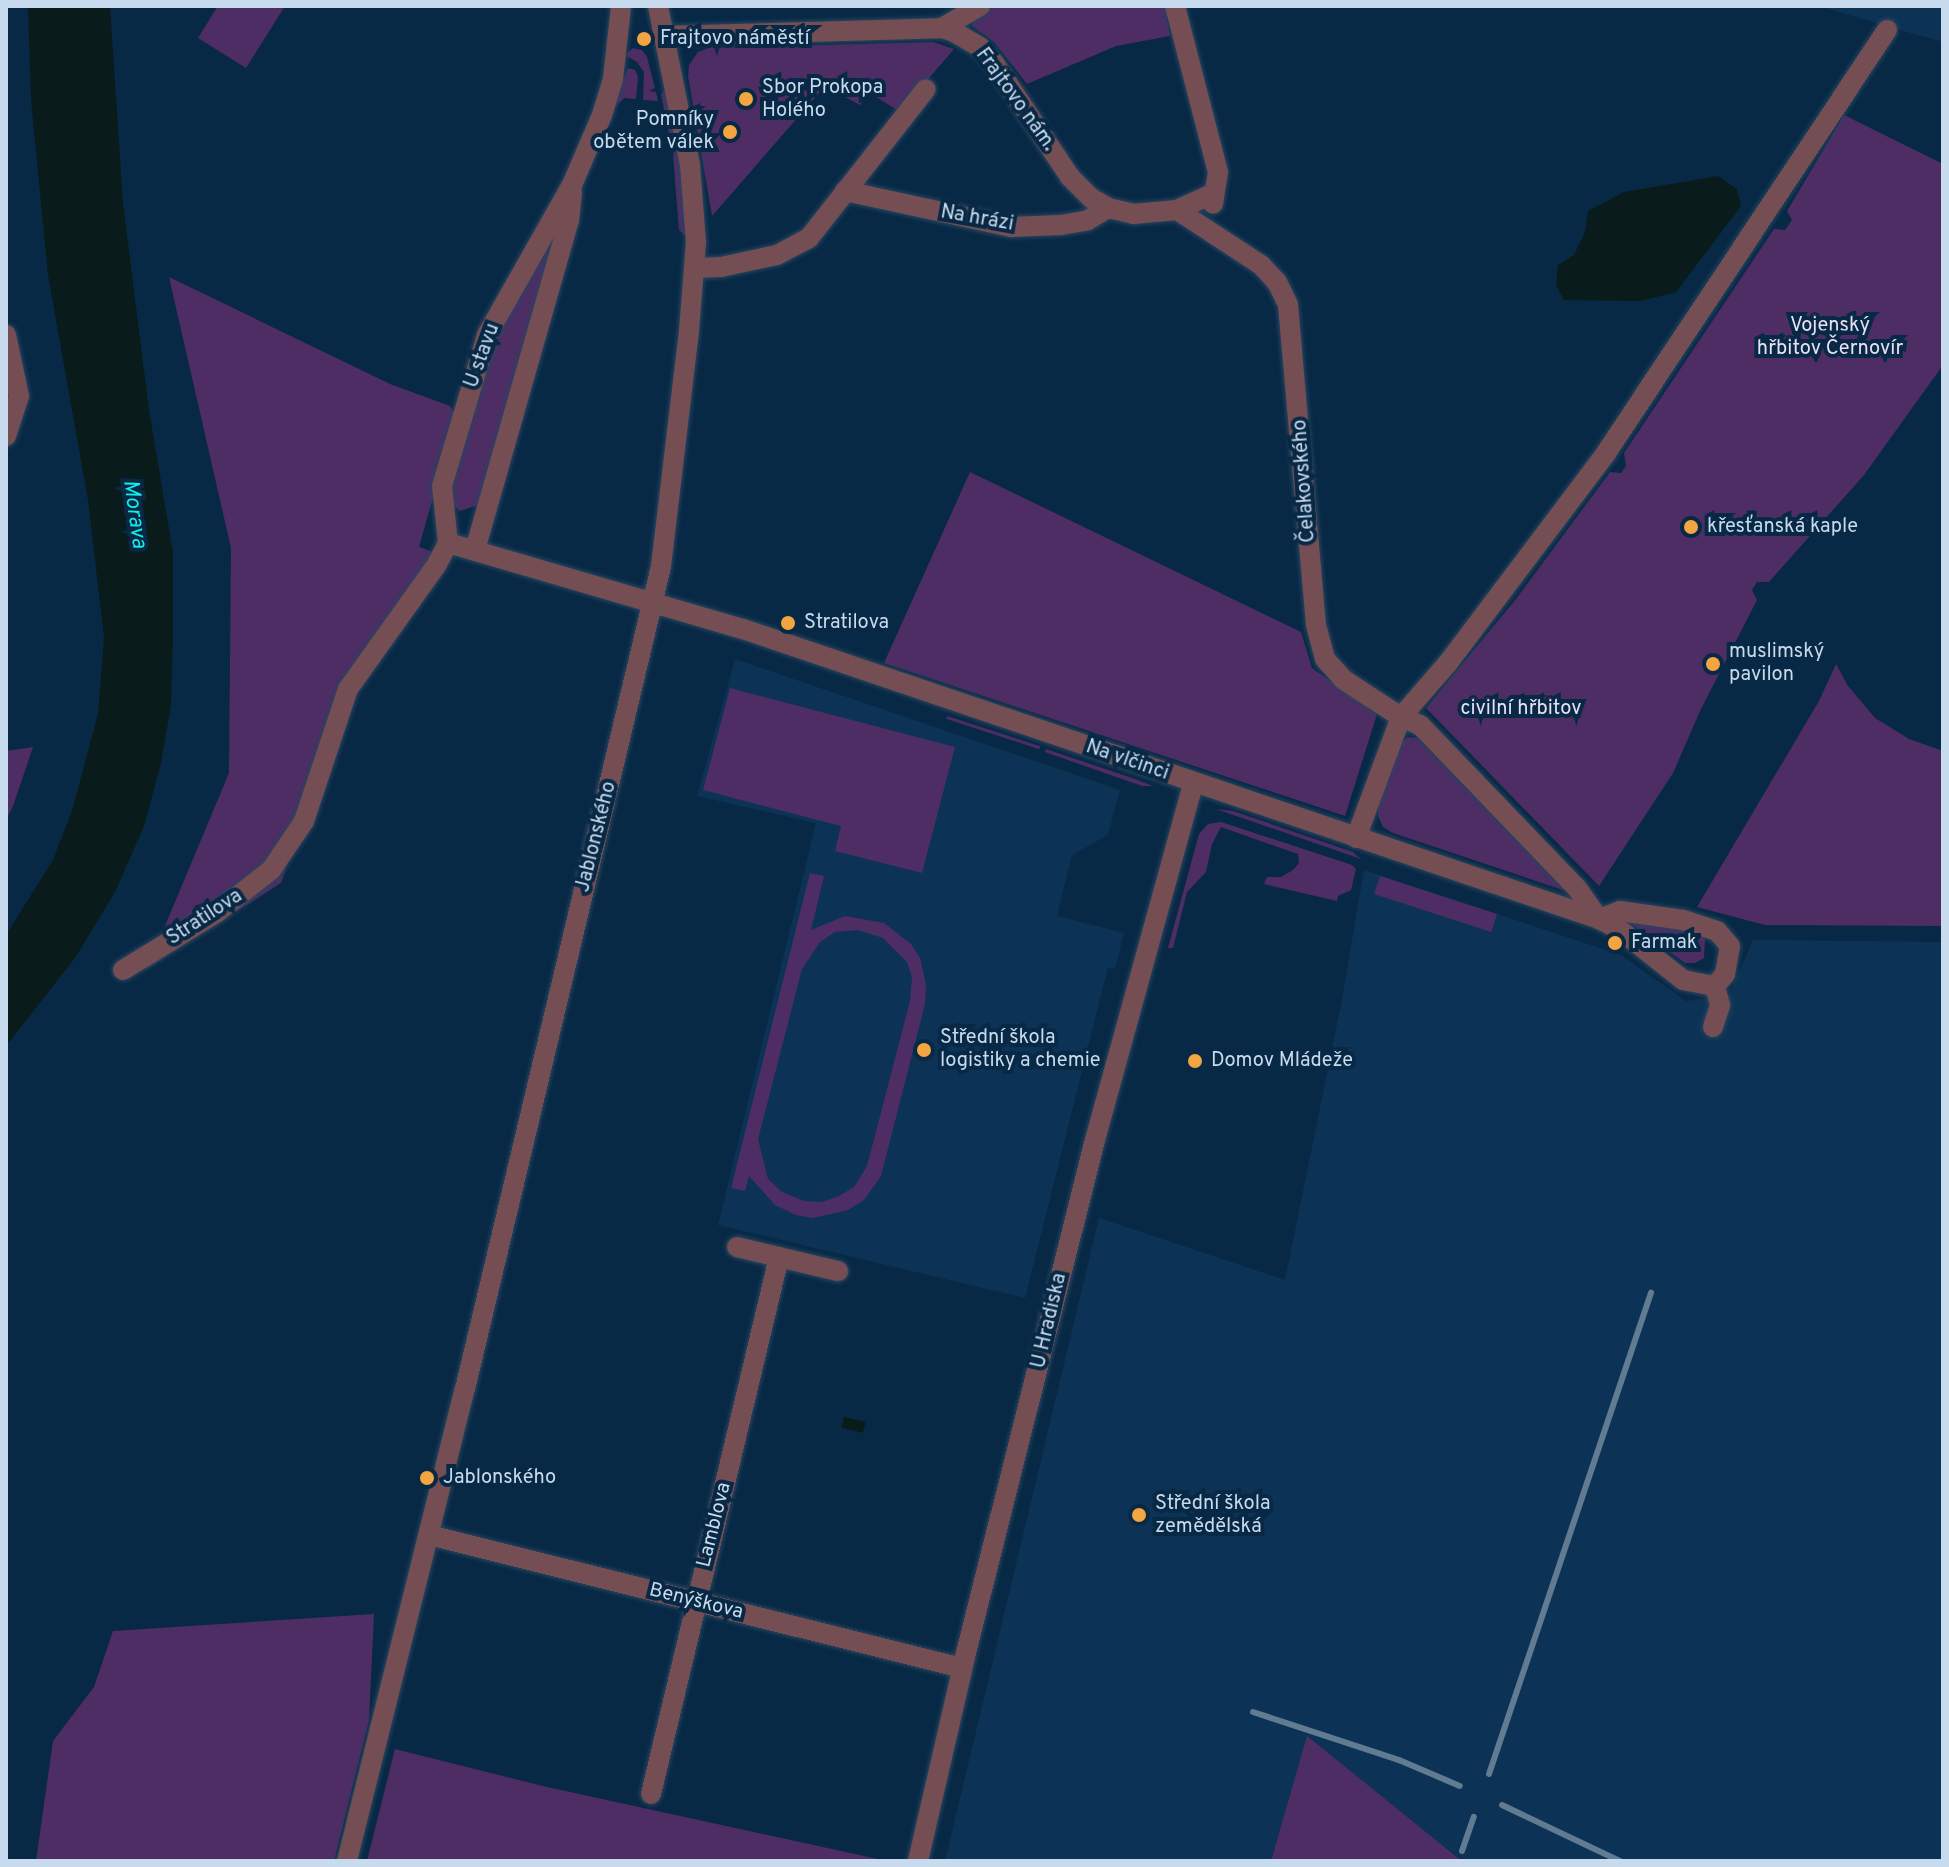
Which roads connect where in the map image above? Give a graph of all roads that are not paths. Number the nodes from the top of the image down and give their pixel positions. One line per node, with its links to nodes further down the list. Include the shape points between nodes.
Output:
1 (621, 6): 9 (street, U stavu, via 613,79)
2 (658, 6): 7 (street, Jablonského)
3 (980, 6): 5 (street)
4 (1175, 6): 11 (street, via 1216,165)
5 (942, 28): 7 (street, Frajtovo nám.); 12 (street, Frajtovo nám., via 980,47 1070,177)
6 (1887, 30): 21 (street, via 1606,453 1448,663)
7 (664, 36): 15 (street, Jablonského, via 693,181)
8 (926, 89): 10 (street)
9 (572, 185): 18 (street, U stavu, via 487,335 442,486); 19 (street, U stavu, via 569,221)
10 (845, 191): 12 (street, Na hrázi, via 1011,227 1088,220); 15 (street, via 809,238 795,247 756,260)
11 (1214, 193): 13 (street); 14 (street)
12 (1108, 208): 13 (street, via 1146,215)
13 (1177, 210): 14 (street, Čelakovského)
14 (1202, 227): 21 (street, Čelakovského, via 1271,274 1288,305 1318,638 1335,673)
15 (695, 268): 20 (street, Jablonského)
16 (6, 335): 17 (street, via 19,396)
17 (6, 436)
18 (448, 543): 19 (street); 25 (street, Stratilova, via 348,689 304,821 271,870 229,904)
19 (475, 550): 20 (street)
20 (655, 601): 22 (street, Na vlčinci); 31 (street, Jablonského)
21 (1401, 717): 23 (street); 24 (street, Čelakovského, via 1420,725 1577,888)
22 (1193, 783): 23 (street, Na vlčinci); 33 (street, U Hradiska, via 1095,1140)
23 (1356, 838): 24 (street, Na vlčinci)
24 (1599, 919): 26 (street, Na vlčinci, via 1683,980); 26 (street, Na vlčinci, via 1620,911 1717,931 1730,946 1725,974)
25 (123, 970)
26 (1715, 986): 27 (street, via 1720,1005)
27 (1713, 1027)
28 (737, 1247): 29 (street)
29 (779, 1257): 30 (street); 32 (street, Lamblova)
30 (838, 1271)
31 (429, 1535): 32 (street, Benýškova); 35 (street, Jablonského)
32 (697, 1602): 33 (street, Benýškova); 34 (street, Lamblova)
33 (962, 1668): 36 (street, U Hradiska)
34 (651, 1794)
35 (347, 1861)
36 (918, 1861)

